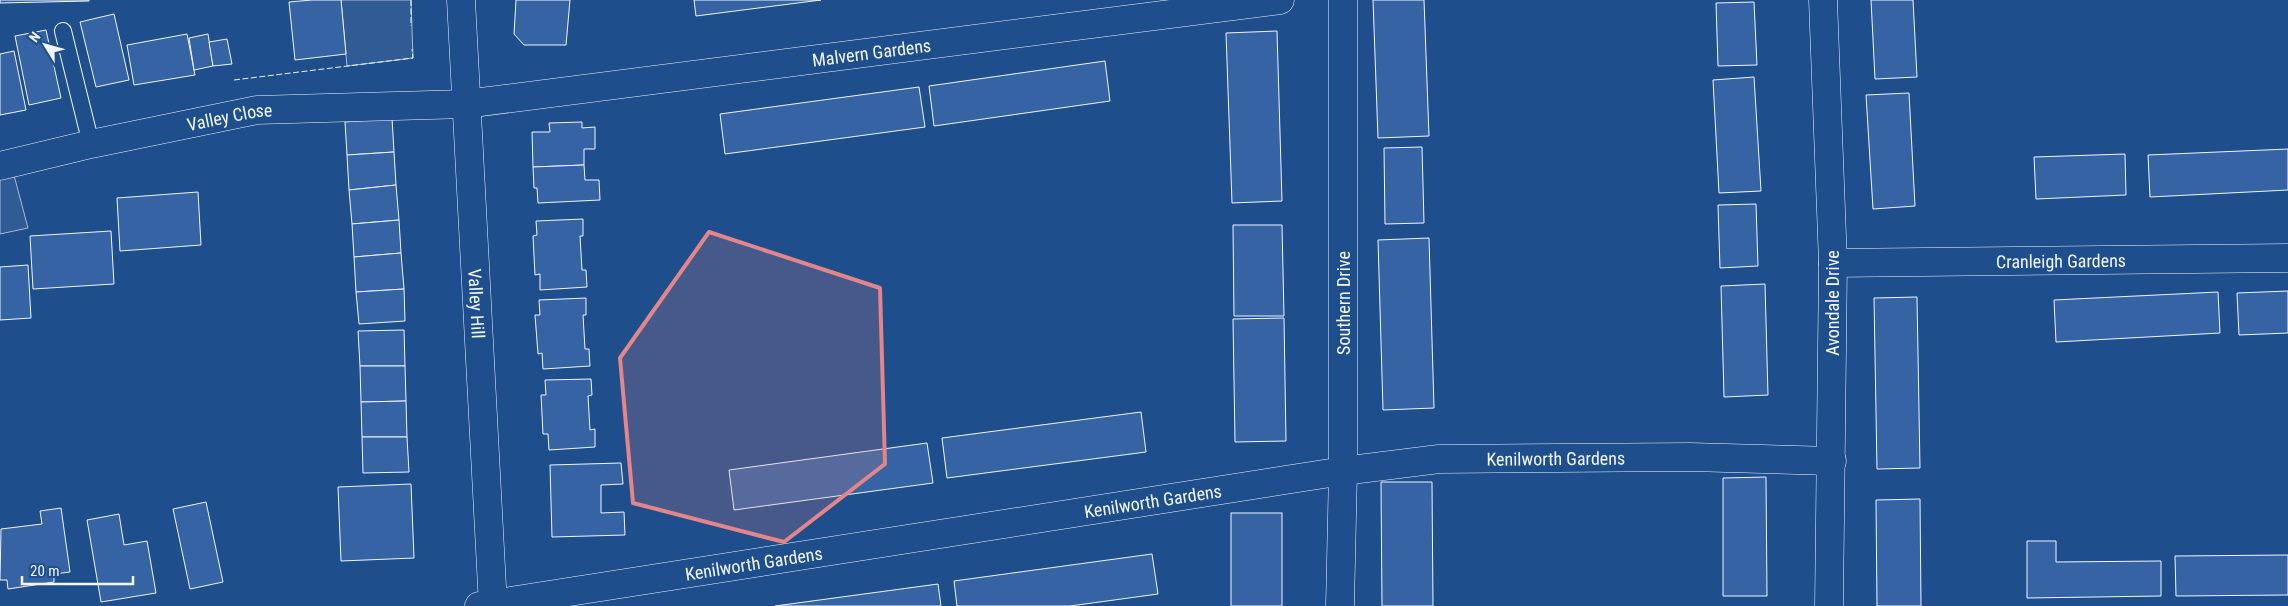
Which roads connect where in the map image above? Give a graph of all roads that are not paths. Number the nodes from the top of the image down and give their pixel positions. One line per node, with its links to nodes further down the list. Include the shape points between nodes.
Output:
1 (461, 0): 6 (street, Valley Hill)
2 (1280, 0): 6 (street, Malvern Gardens)
3 (1343, 0): 12 (street, Southern Drive)
4 (1823, 0): 10 (street, Avondale Drive)
5 (63, 31): 7 (lane)
6 (465, 104): 7 (street, Valley Close, via 257,110); 13 (street, Valley Hill)
7 (91, 144): 8 (street, Valley Close)
8 (0, 166)
9 (2288, 258): 10 (street, Cranleigh Gardens)
10 (1833, 263): 11 (street, Avondale Drive)
11 (1832, 462): 12 (street, Kenilworth Gardens, via 1690,457 1439,459); 15 (street, Avondale Drive)
12 (1343, 471): 13 (street, Kenilworth Gardens); 14 (street, Southern Drive)
13 (488, 605)
14 (1340, 606)
15 (1829, 606)

